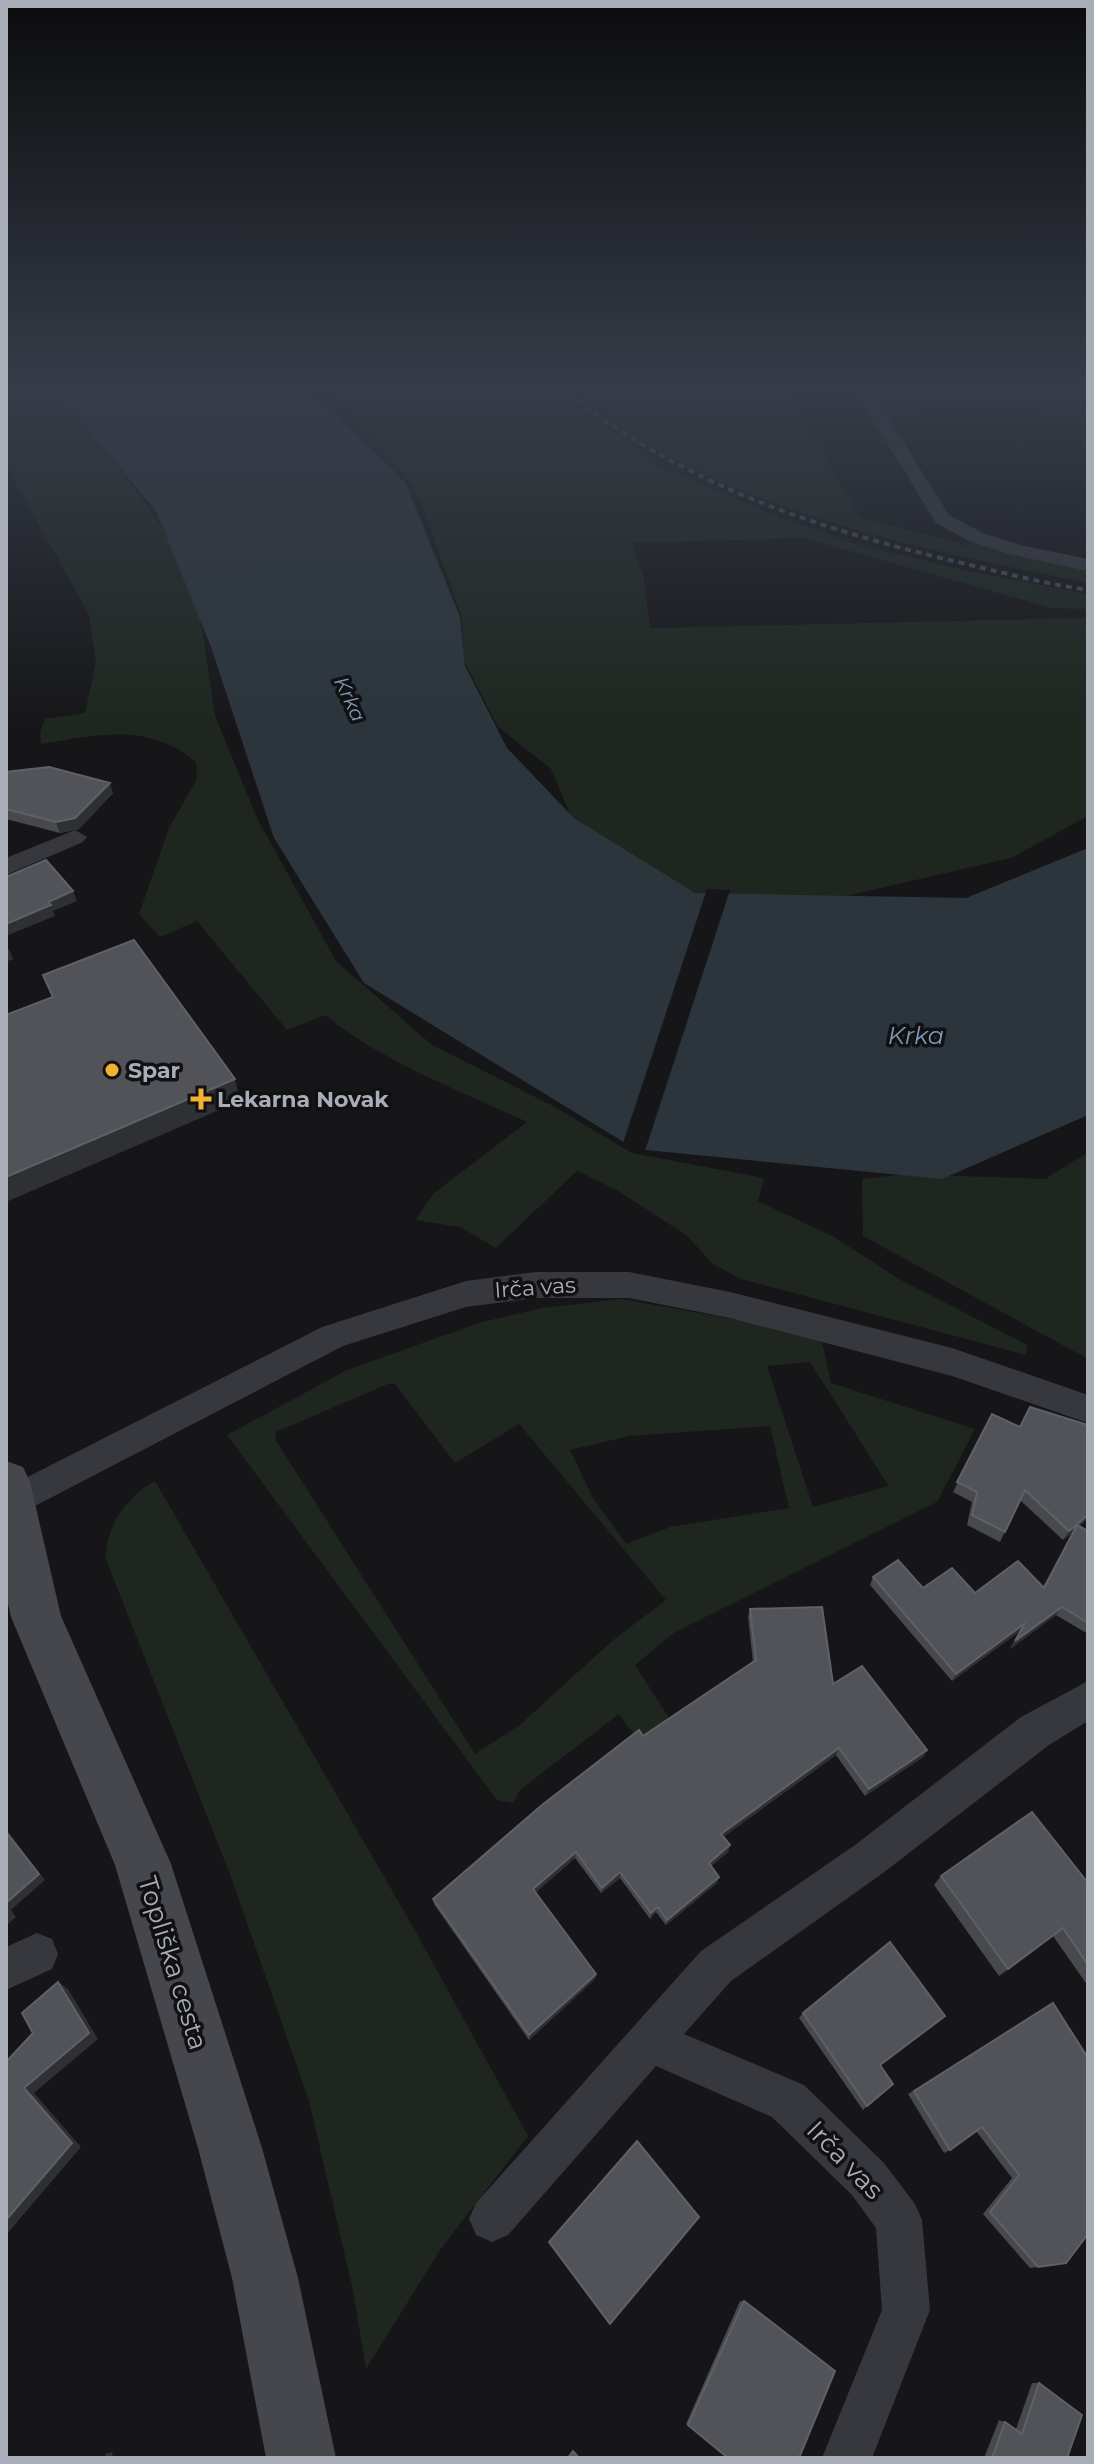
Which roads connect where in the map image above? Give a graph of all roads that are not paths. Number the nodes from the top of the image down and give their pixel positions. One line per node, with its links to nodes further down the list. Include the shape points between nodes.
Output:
1 (932, 502): 2 (street, via 954,528 1016,550)
2 (1088, 565)
3 (75, 837): 4 (street)
4 (6, 867)
5 (1088, 1409): 6 (street, Irča vas, via 952,1362 730,1305 629,1285 510,1287 440,1301 333,1336)
6 (8, 1496): 10 (main road, Topliška cesta, via 36,1617 143,1864 230,2148 265,2278)
7 (1088, 1700): 8 (street, via 1035,1731 869,1859 716,1966)
8 (648, 2041): 9 (street); 11 (street, Irča vas, via 788,2101 868,2179 899,2220 906,2310)
9 (492, 2219)
10 (301, 2458)
11 (847, 2458)

